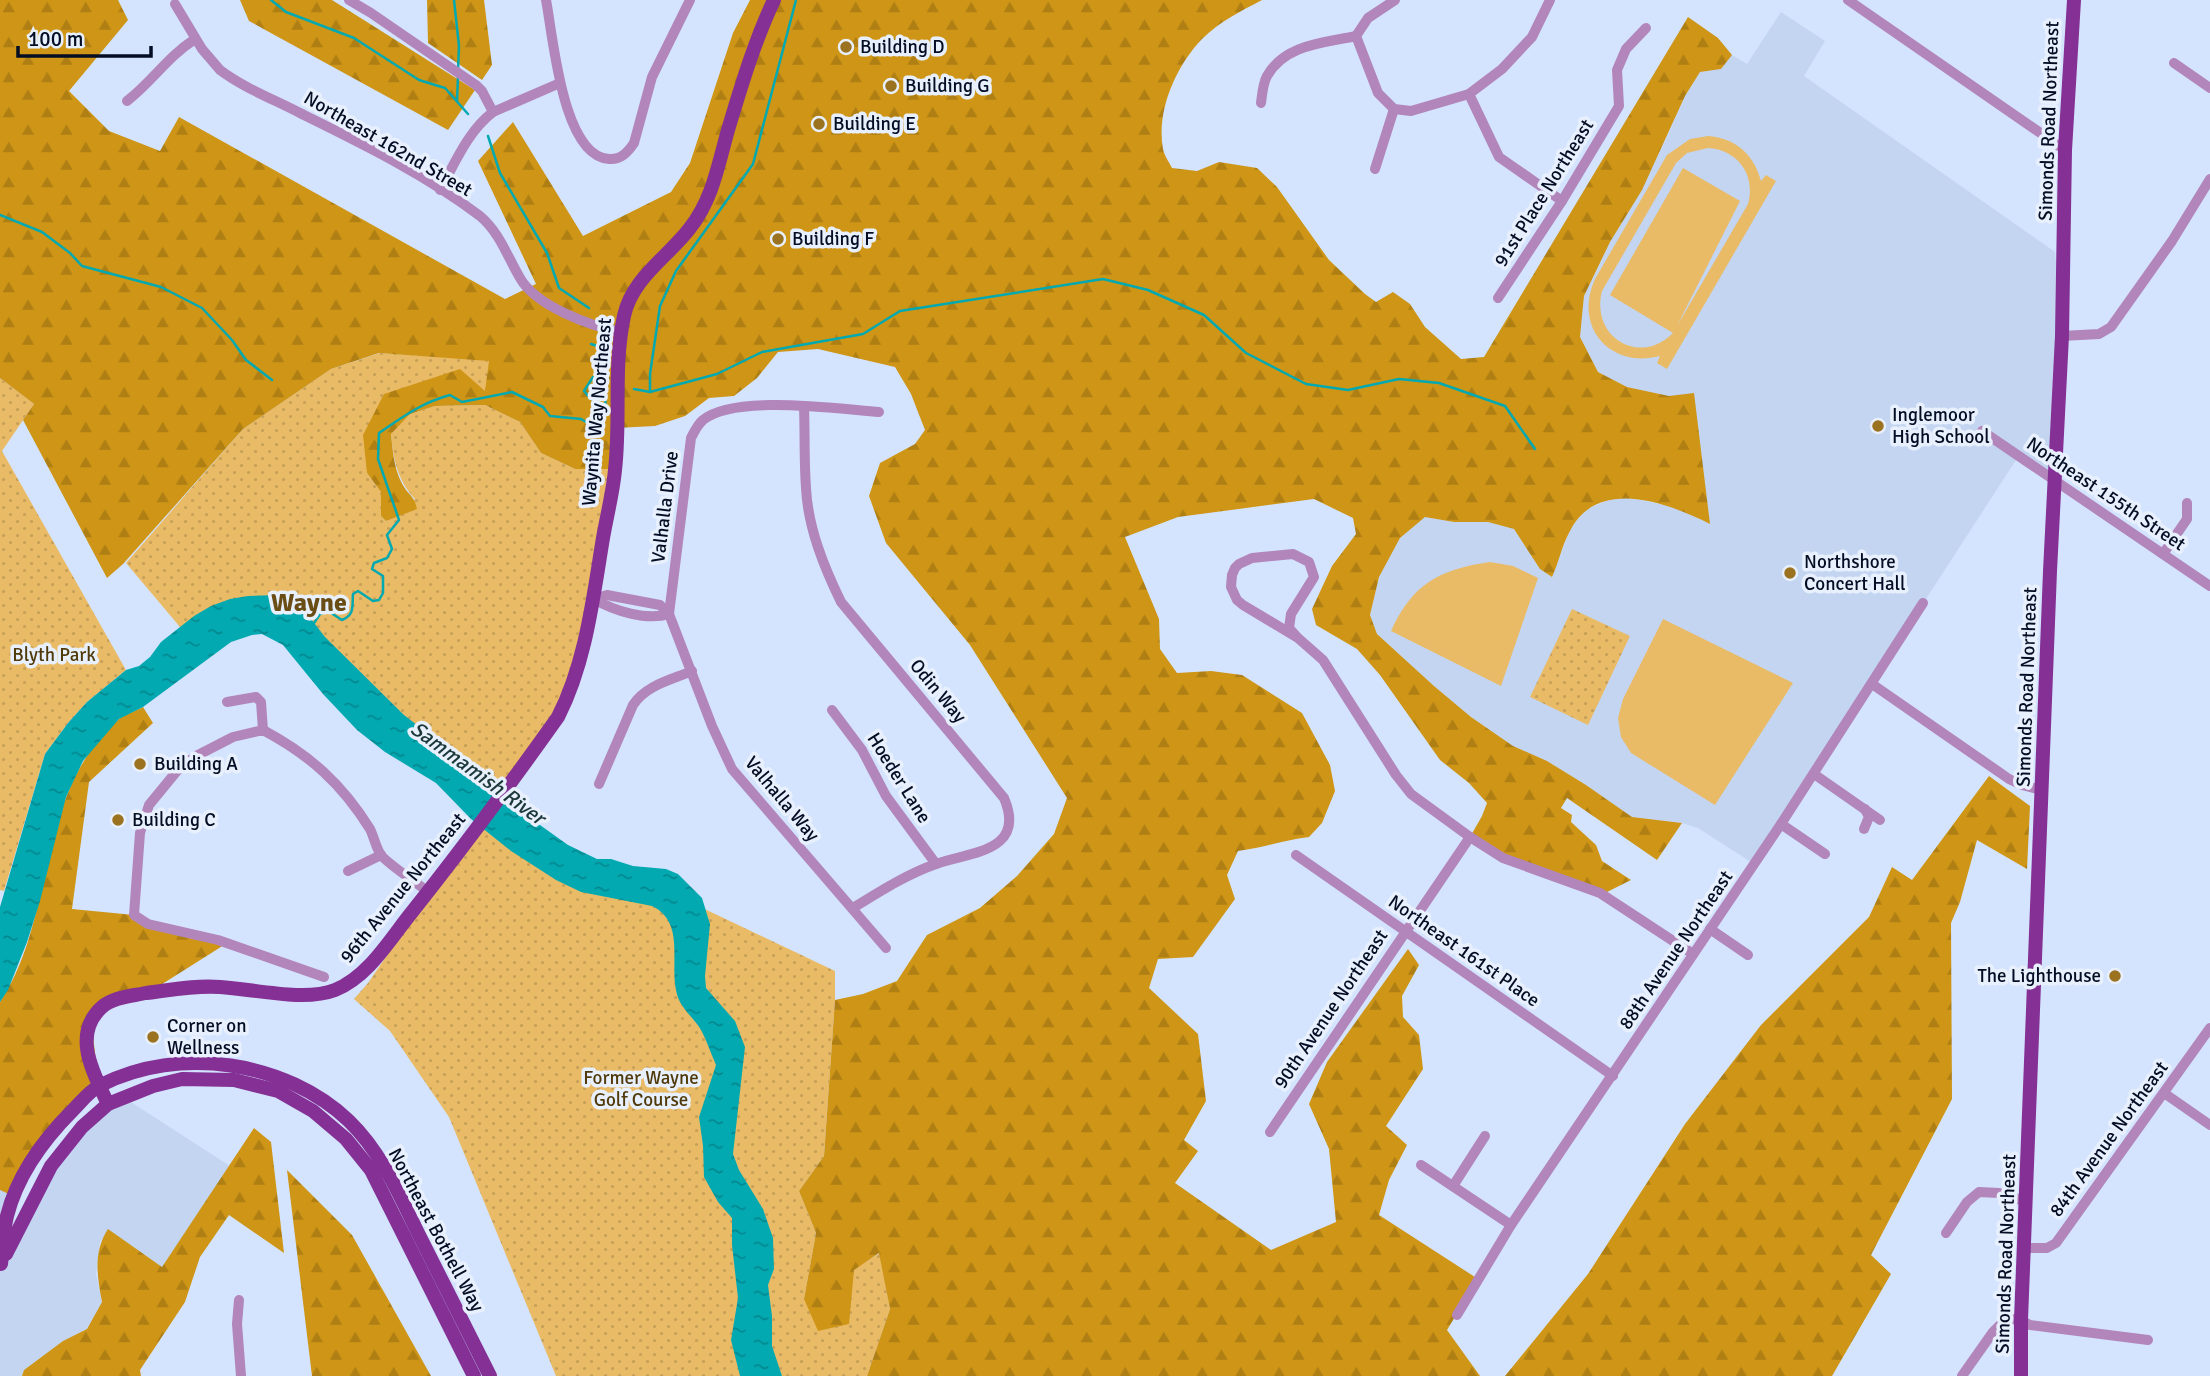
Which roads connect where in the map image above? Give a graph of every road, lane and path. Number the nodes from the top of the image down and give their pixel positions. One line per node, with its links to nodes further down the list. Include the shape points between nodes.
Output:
1 (349, 0): 20 (street, via 476,85)
2 (547, 0): 14 (street)
3 (690, 0): 14 (street, via 652,77 629,151 615,159 601,158 582,142)
4 (774, 0): 27 (main road, Waynita Way Northeast, via 705,206 638,288)
5 (1395, 0): 11 (street, via 1368,18)
6 (1550, 0): 16 (street, via 1532,37 1502,69)
7 (1848, 0): 21 (street)
8 (2074, 0): 21 (main road, Simonds Road Northeast)
9 (175, 4): 12 (street, Northeast 162nd Street)
10 (1646, 28): 25 (street, 91st Place Northeast, via 1626,49 1617,70 1619,106)
11 (1356, 36): 18 (street, via 1299,47 1266,77); 19 (street, via 1378,93)
12 (195, 39): 17 (street); 24 (street, Northeast 162nd Street, via 230,77)
13 (2174, 64): 15 (street)
14 (560, 83): 20 (street)
15 (2210, 88)
16 (1469, 94): 19 (street, via 1428,108); 25 (street, via 1499,157)
17 (127, 102)
18 (1261, 103)
19 (1394, 109): 22 (street)
20 (493, 112): 24 (street, via 475,129)
21 (2066, 150): 28 (main road, Simonds Road Northeast)
22 (1375, 169)
23 (2210, 179): 28 (street, via 2111,327 2099,334)
24 (440, 190): 27 (street, Northeast 162nd Street, via 488,224 527,290 586,322)
25 (1562, 201): 26 (street, 91st Place Northeast)
26 (1498, 298)
27 (621, 332): 36 (main road, Waynita Way Northeast, via 615,470)
28 (2062, 336): 32 (main road, Simonds Road Northeast)
29 (804, 406): 30 (street, Valhalla Drive); 38 (street, Valhalla Drive, via 733,407 701,421 691,438); 57 (street, Odin Way, via 806,490 814,534 841,603 1004,797 1011,814 1007,832 993,846)
30 (879, 412)
31 (1982, 431): 32 (street, Northeast 155th Street)
32 (2055, 480): 34 (street, Northeast 155th Street); 48 (main road, Simonds Road Northeast)
33 (2188, 503): 34 (street, via 2187,519)
34 (2163, 554): 35 (street, Northeast 155th Street)
35 (2210, 586)
36 (594, 599): 38 (street, via 608,608 657,618); 45 (main road, Waynita Way Northeast, via 571,691)
37 (1923, 603): 41 (street, 88th Avenue Northeast)
38 (670, 614): 40 (street, Valhalla Way)
39 (1297, 638): 39 (street, via 1289,628 1289,618 1314,577 1309,562 1293,554 1252,558 1239,564 1231,582 1237,600); 53 (street, via 1323,660 1411,794)
40 (692, 671): 47 (street, via 638,696); 60 (street, Valhalla Way, via 732,769)
41 (1872, 684): 46 (street, 88th Avenue Northeast); 48 (street, via 2009,779)
42 (227, 702): 44 (street, via 256,697 261,702)
43 (832, 710): 57 (street, Hoeder Lane)
44 (263, 730): 55 (street, via 320,766 371,831); 66 (street, via 233,737 189,760 149,805 139,833 134,915 148,924 218,940)
45 (524, 764): 59 (main road, 96th Avenue Northeast)
46 (1814, 774): 49 (street); 51 (street, 88th Avenue Northeast)
47 (599, 784)
48 (2042, 790): 77 (main road, Simonds Road Northeast)
49 (1865, 809): 50 (street); 52 (street, via 1869,817)
50 (1880, 820)
51 (1781, 824): 54 (street); 61 (street, 88th Avenue Northeast)
52 (1864, 829)
53 (1470, 837): 62 (street, 90th Avenue Northeast); 64 (street, via 1503,858 1600,893)
54 (1825, 854)
55 (381, 855): 58 (street); 59 (street)
56 (1296, 855): 62 (street, Northeast 161st Place)
57 (936, 864): 60 (street, Odin Way)
58 (348, 871)
59 (428, 892): 69 (main road, 96th Avenue Northeast, via 369,966 333,990 315,995 217,986 183,988 123,997 103,1006 91,1020 87,1035 90,1067)
60 (853, 908): 63 (street, Valhalla Way)
61 (1710, 929): 64 (street, 88th Avenue Northeast); 65 (street)
62 (1405, 931): 68 (street, Northeast 161st Place); 73 (street, 90th Avenue Northeast)
63 (886, 948)
64 (1693, 954): 68 (street, 88th Avenue Northeast)
65 (1748, 955)
66 (324, 977)
67 (2210, 1028): 70 (street, 84th Avenue Northeast)
68 (1613, 1076): 78 (street, 88th Avenue Northeast)
69 (99, 1085): 71 (main road, 96th Avenue Northeast); 81 (main road, via 40,1147 20,1182 6,1219); 86 (main road, Northeast Bothell Way, via 149,1069 203,1063 261,1072 312,1094 352,1124 383,1166)
70 (2164, 1093): 72 (street); 80 (street, 84th Avenue Northeast, via 2056,1243 2047,1248)
71 (108, 1104): 81 (main road, Northeast Bothell Way, via 82,1126 46,1173); 82 (main road, Northeast Bothell Way, via 182,1079 234,1080 278,1091 338,1132 371,1170)
72 (2210, 1125)
73 (1270, 1132)
74 (1485, 1136): 76 (street)
75 (1421, 1165): 76 (street)
76 (1453, 1186): 78 (street)
77 (2027, 1202): 79 (street, via 1979,1192); 80 (main road, Simonds Road Northeast)
78 (1511, 1225): 84 (street, 88th Avenue Northeast)
79 (1946, 1233)
80 (2025, 1248): 85 (main road, Simonds Road Northeast)
81 (1, 1266)
82 (428, 1283): 86 (main road, via 433,1280 440,1285 459,1324); 89 (main road, Northeast Bothell Way)
83 (239, 1300): 88 (street)
84 (1457, 1315)
85 (2021, 1320): 87 (street, via 2030,1325); 91 (street, via 2004,1321); 92 (main road, Simonds Road Northeast)
86 (468, 1331): 90 (main road, Northeast Bothell Way)
87 (2148, 1340)
88 (241, 1376)
89 (474, 1376)
90 (490, 1376)
91 (1962, 1376)
92 (2021, 1376)

